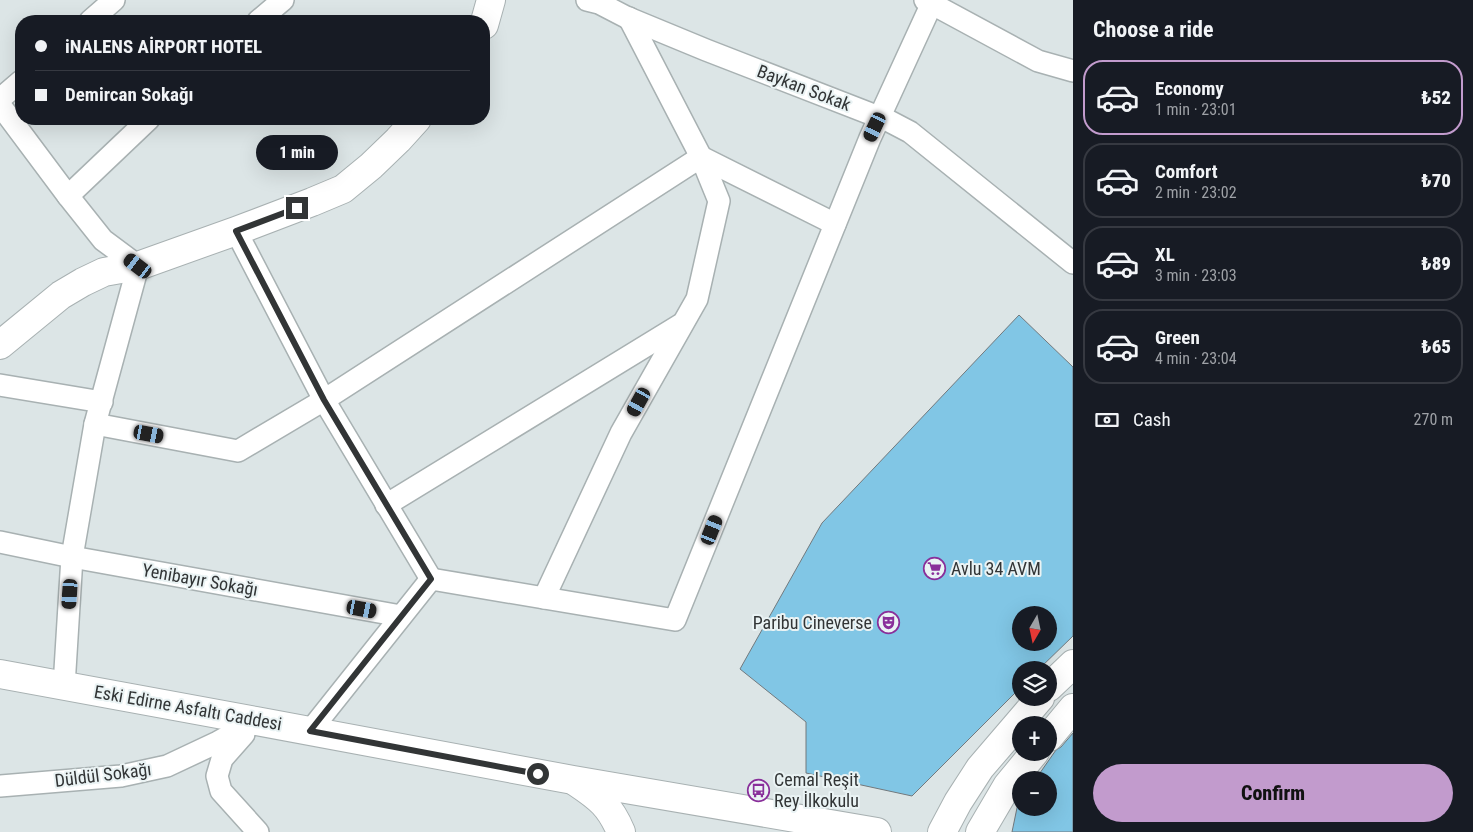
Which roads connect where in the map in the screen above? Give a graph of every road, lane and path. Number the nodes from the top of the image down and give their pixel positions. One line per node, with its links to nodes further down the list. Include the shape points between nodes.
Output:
1 (114, 0): 6 (street)
2 (283, 0): 7 (street)
3 (491, 0): 8 (main road)
4 (587, 0): 9 (street, Baykan Sokak)
5 (928, 2): 10 (street, via 1038,61); 14 (street)
6 (97, 15)
7 (265, 15)
8 (487, 15)
9 (629, 18): 14 (street, Baykan Sokak); 17 (street)
10 (1073, 71)
11 (15, 86): 12 (street)
12 (0, 99)
13 (0, 105): 18 (street)
14 (880, 117): 19 (street); 21 (street, Baykan Sokak, via 910,132)
15 (143, 125): 18 (street)
16 (412, 125): 20 (main road, via 371,166 343,188)
17 (702, 157): 19 (street); 23 (street, via 719,200 697,299); 26 (street)
18 (68, 196): 22 (street, via 103,240)
19 (835, 224): 33 (street, via 675,620)
20 (236, 231): 22 (main road); 26 (street)
21 (1073, 263)
22 (138, 266): 24 (main road, via 104,272 83,282 61,295); 27 (street)
23 (683, 324): 29 (street); 33 (street, via 621,433)
24 (0, 345)
25 (0, 385): 27 (street)
26 (324, 400): 28 (street, via 238,451); 29 (street)
27 (102, 402): 28 (street)
28 (96, 424): 31 (street)
29 (386, 505): 32 (street)
30 (0, 542): 31 (street, Yenibayır Sokağı)
31 (72, 557): 34 (street, Yenibayır Sokağı); 38 (street)
32 (431, 579): 33 (street); 34 (street)
33 (544, 598)
34 (401, 616): 43 (street)
35 (1073, 664): 37 (main road)
36 (0, 674): 38 (main road, Eski Edirne Asfaltı Caddesi)
37 (1057, 679)
38 (64, 686): 41 (main road, Eski Edirne Asfaltı Caddesi)
39 (1033, 706): 50 (main road, via 980,768)
40 (1071, 713): 42 (main road)
41 (256, 721): 43 (main road, Eski Edirne Asfaltı Caddesi); 46 (street, Düldül Sokağı, via 167,766 121,776); 47 (street, via 222,759 217,776 221,791)
42 (1057, 728)
43 (310, 731): 45 (main road, Eski Edirne Asfaltı Caddesi)
44 (1028, 761): 51 (main road, via 1007,786)
45 (573, 780): 48 (main road, via 597,796 614,816); 49 (main road, Eski Edirne Asfaltı Caddesi)
46 (0, 786)
47 (258, 832)
48 (621, 832)
49 (877, 832)
50 (942, 832)
51 (980, 832)

